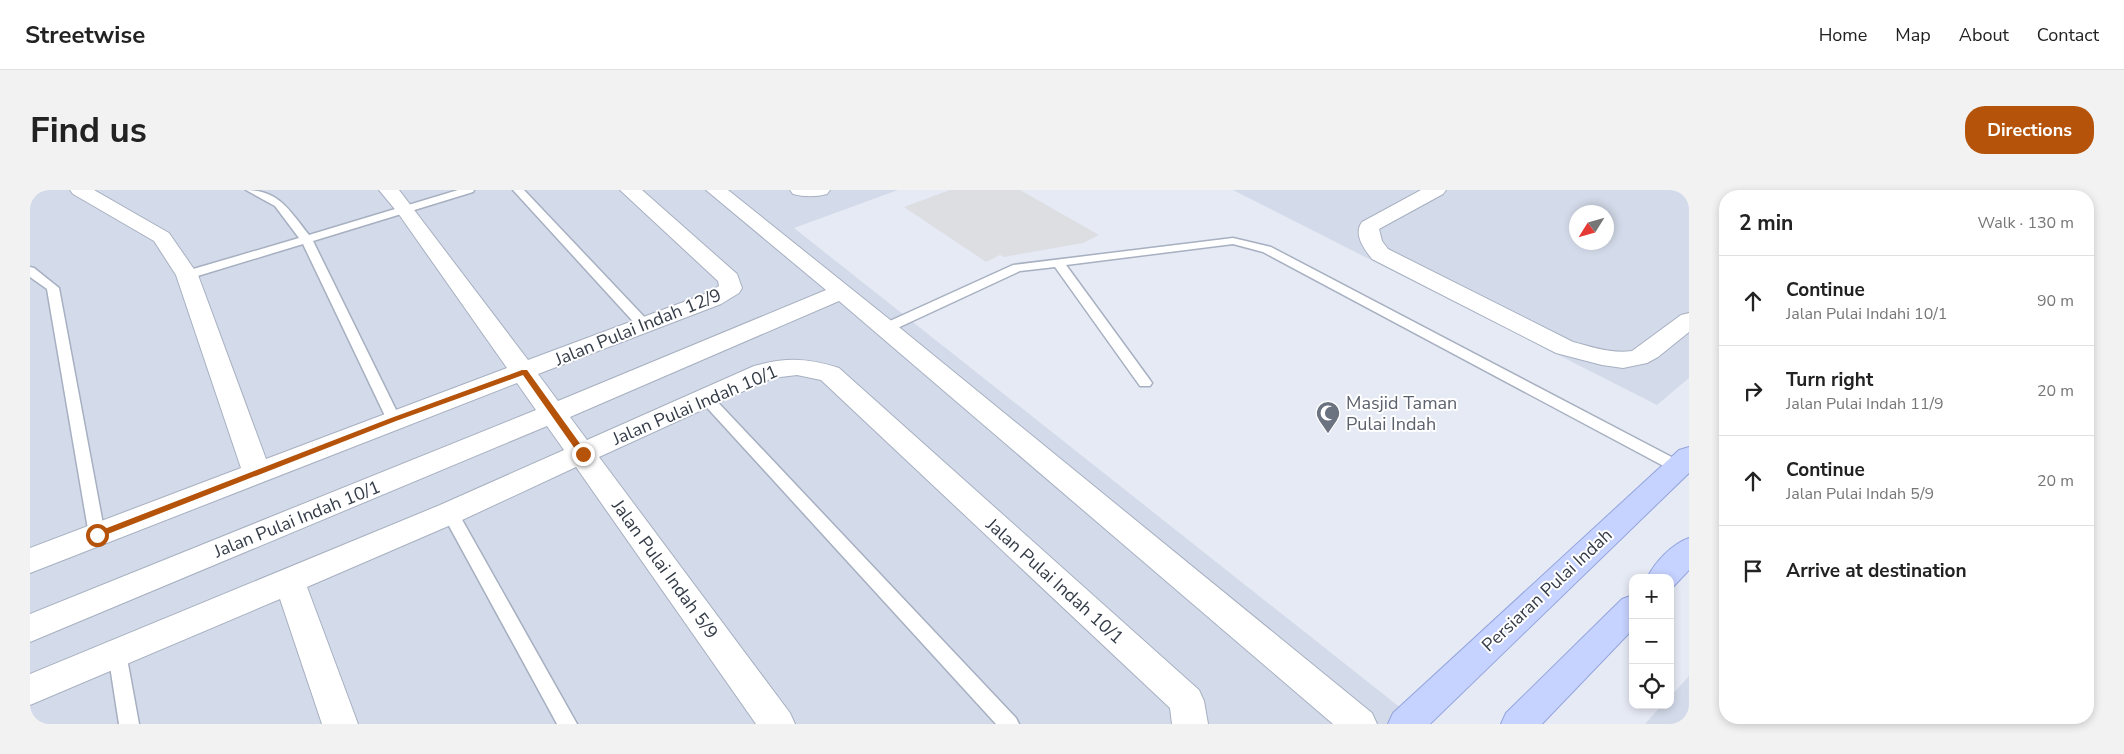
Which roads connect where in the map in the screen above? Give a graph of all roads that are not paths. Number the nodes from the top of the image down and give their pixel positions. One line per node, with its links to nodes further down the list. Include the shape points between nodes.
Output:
1 (80, 190): 15 (street, via 162,237)
2 (250, 190): 12 (lane, via 279,204)
3 (389, 190): 11 (street, Jalan Pulai Indah 5/9)
4 (469, 190): 11 (lane)
5 (518, 190): 18 (lane)
6 (630, 190): 18 (street, Jalan Pulai Indah 12/9, via 729,279 731,288 713,299)
7 (716, 190): 16 (street)
8 (800, 190): 9 (street)
9 (820, 190)
10 (1436, 190): 17 (street, via 1369,226 1374,248 1380,254 1565,348 1602,358 1638,358)
11 (405, 209): 12 (lane); 20 (street, Jalan Pulai Indah 5/9)
12 (306, 239): 15 (lane); 24 (lane)
13 (1057, 262): 19 (lane, via 1017,268); 21 (lane); 26 (lane, via 1232,241 1267,249)
14 (30, 271): 29 (lane, via 53,288)
15 (187, 275): 27 (street)
16 (841, 292): 19 (street); 23 (street, Jalan Pulai Indah 10/1)
17 (1689, 320)
18 (645, 326): 20 (street, Jalan Pulai Indah 12/9)
19 (886, 328): 44 (street)
20 (524, 372): 23 (street, Jalan Pulai Indah 5/9); 24 (street, Jalan Pulai Indah 12/9)
21 (1145, 383)
22 (705, 397): 25 (street, Jalan Pulai Indah 10/1); 42 (lane); 43 (street, Jalan Pulai Indah 10/1, via 774,368 810,367 830,374 1187,701)
23 (554, 413): 25 (street, Jalan Pulai Indah 5/9); 35 (street, Jalan Pulai Indah 10/1)
24 (394, 420): 27 (street, Jalan Pulai Indah 12/9)
25 (583, 454): 28 (street, Jalan Pulai Indah 10/1); 41 (street, Jalan Pulai Indah 5/9)
26 (1684, 462): 45 (main road, Persiaran Pulai Indah)
27 (256, 473): 29 (street, Jalan Pulai Indah 12/9)
28 (450, 513): 33 (street, Jalan Pulai Indah 10/1); 40 (lane)
29 (97, 535): 31 (street, Jalan Pulai Indah 12/9)
30 (1689, 550): 32 (main road)
31 (30, 561)
32 (1666, 574)
33 (289, 580): 36 (street, Jalan Pulai Indah 10/1); 39 (street)
34 (1629, 612): 46 (main road)
35 (30, 628)
36 (117, 652): 37 (street, Jalan Pulai Indah 10/1); 38 (lane)
37 (30, 690)
38 (129, 724)
39 (340, 724)
40 (567, 724)
41 (777, 724)
42 (1008, 724)
43 (1190, 724)
44 (1359, 724)
45 (1406, 724)
46 (1519, 724)

